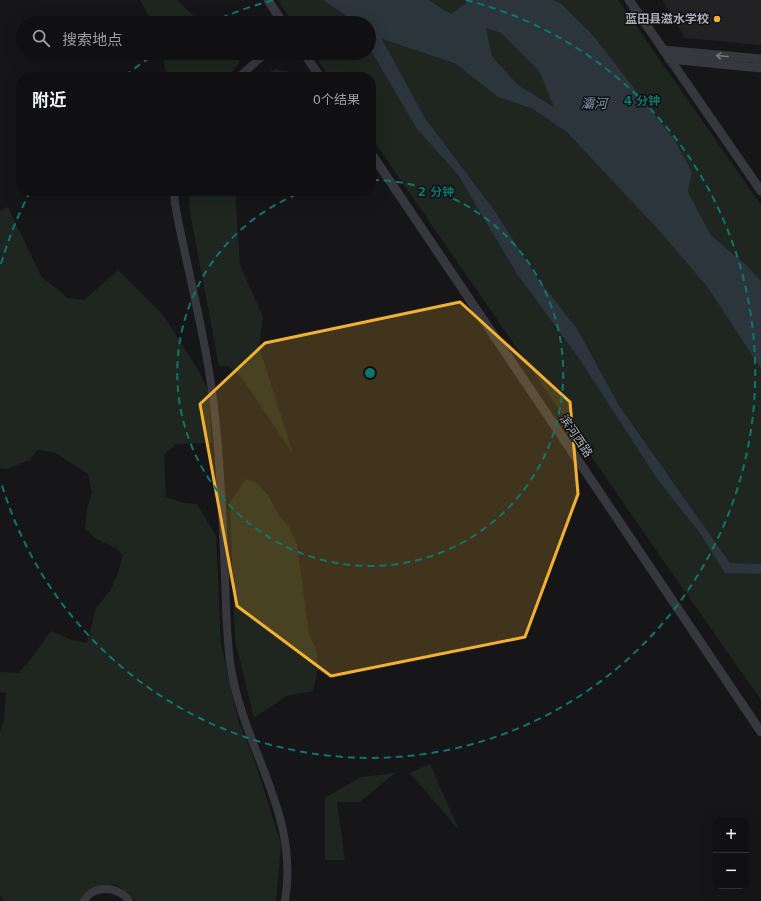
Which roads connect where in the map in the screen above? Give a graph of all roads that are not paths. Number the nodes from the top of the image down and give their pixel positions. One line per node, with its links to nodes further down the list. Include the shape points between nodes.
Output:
1 (268, 0): 3 (street)
2 (629, 0): 4 (street)
3 (279, 16)
4 (663, 50): 5 (street); 6 (street, one-way to 4)
5 (670, 59): 9 (street); 13 (street)
6 (761, 59)
7 (258, 60): 10 (street)
8 (309, 60): 11 (street)
9 (761, 68)
10 (245, 72)
11 (317, 72)
12 (376, 160): 15 (street, 滨河西路)
13 (761, 191)
14 (174, 196): 18 (street, via 214,400 230,667 243,717 282,822 288,871)
15 (761, 732)
16 (84, 901): 17 (street, via 88,894 105,888 122,893)
17 (129, 901)
18 (285, 901)

